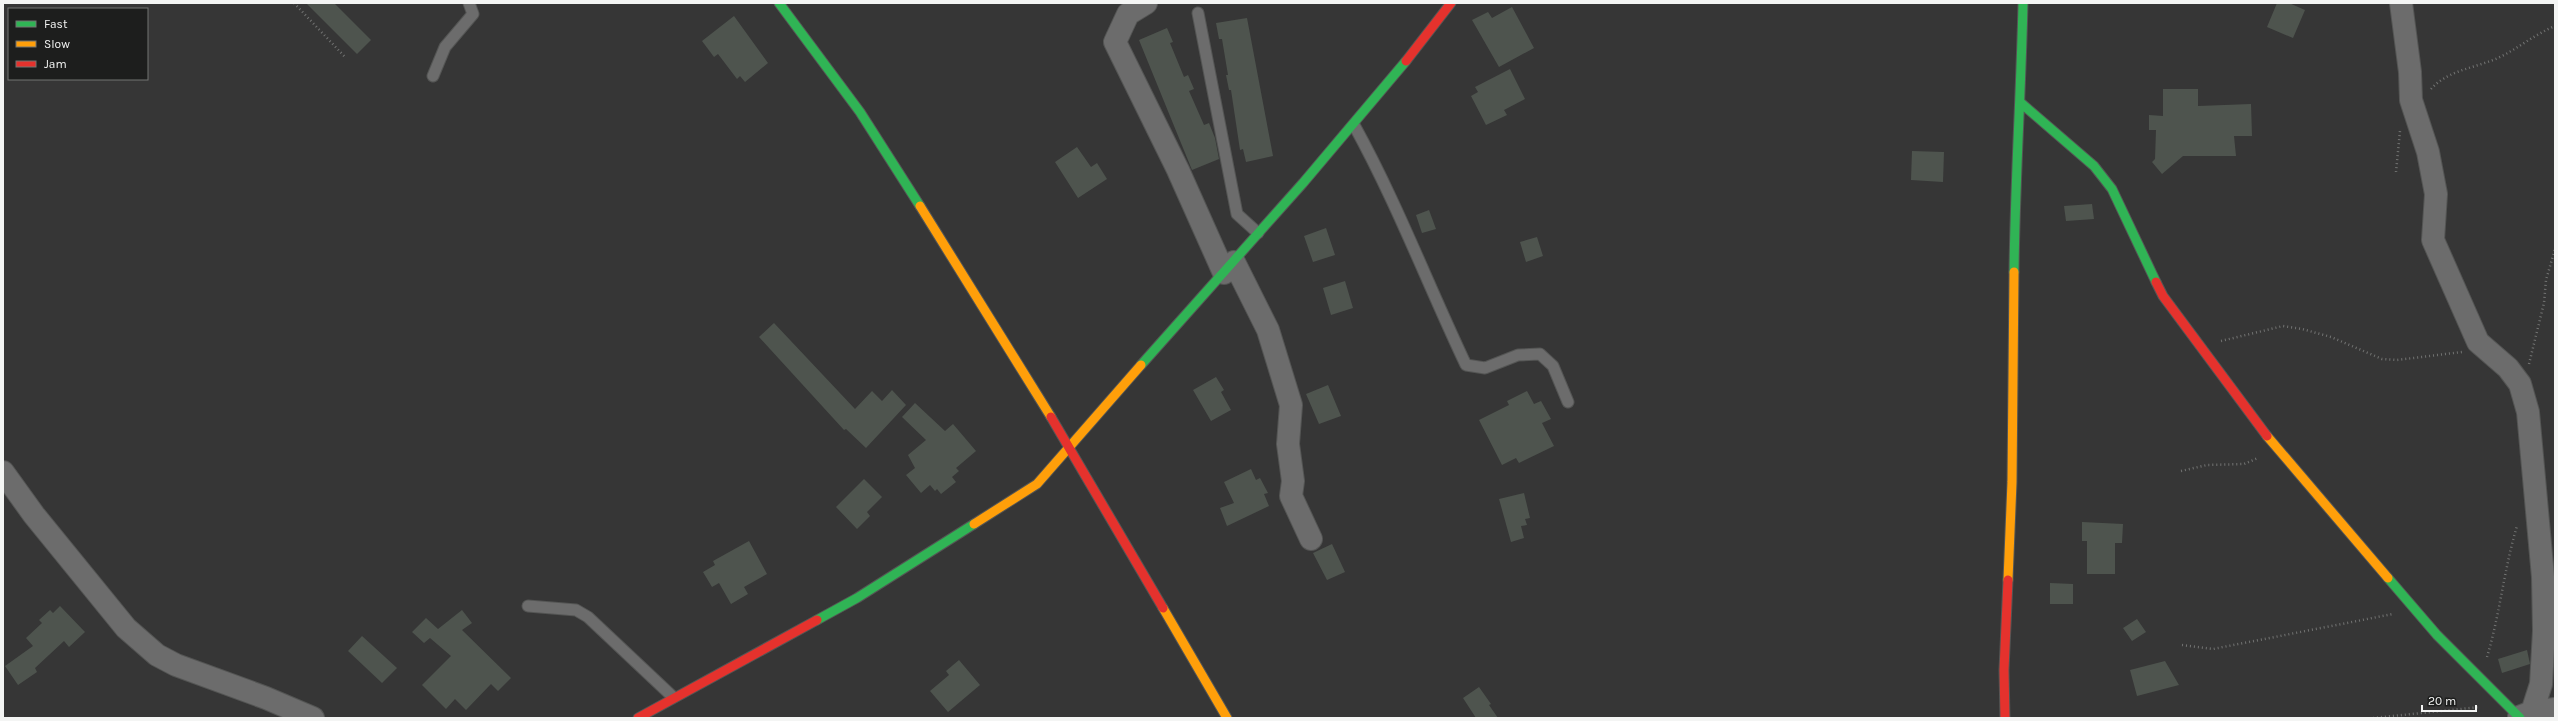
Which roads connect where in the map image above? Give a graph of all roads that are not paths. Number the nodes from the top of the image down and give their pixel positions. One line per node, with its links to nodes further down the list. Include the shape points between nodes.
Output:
1 (470, 3): 8 (lane, via 473,14 470,20 445,47)
2 (779, 3): 14 (street, via 860,112)
3 (1146, 3): 12 (street, via 1128,14 1115,42)
4 (1451, 3): 10 (street, via 1407,62)
5 (2023, 3): 9 (street)
6 (2401, 3): 20 (street, via 2414,108 2428,152 2436,194 2433,240 2478,342 2508,368 2520,384 2528,412 2543,577 2544,631 2541,684)
7 (1198, 13): 11 (lane, via 1237,214)
8 (433, 76)
9 (2020, 102): 20 (street, via 2094,166 2112,189 2162,296 2276,449 2415,610 2481,679); 24 (street, via 2015,176 2012,482 2004,670)
10 (1354, 125): 11 (street); 13 (lane, via 1410,237 1426,281 1466,365 1485,368 1518,354 1540,354 1553,366)
11 (1258, 232): 12 (street)
12 (1229, 267): 14 (street); 16 (street, via 1268,330 1291,405 1288,444 1293,481 1291,496)
13 (1568, 402)
14 (1069, 447): 18 (street, via 1057,466 1037,484 857,598); 23 (street)
15 (3, 472): 21 (street, via 34,515 141,643 176,665)
16 (1311, 540)
17 (528, 606): 18 (lane, via 576,610 588,617)
18 (673, 697): 22 (street)
19 (2555, 710): 20 (street)
20 (2519, 712)
21 (313, 718)
22 (638, 718)
23 (1227, 718)
24 (2005, 718)

